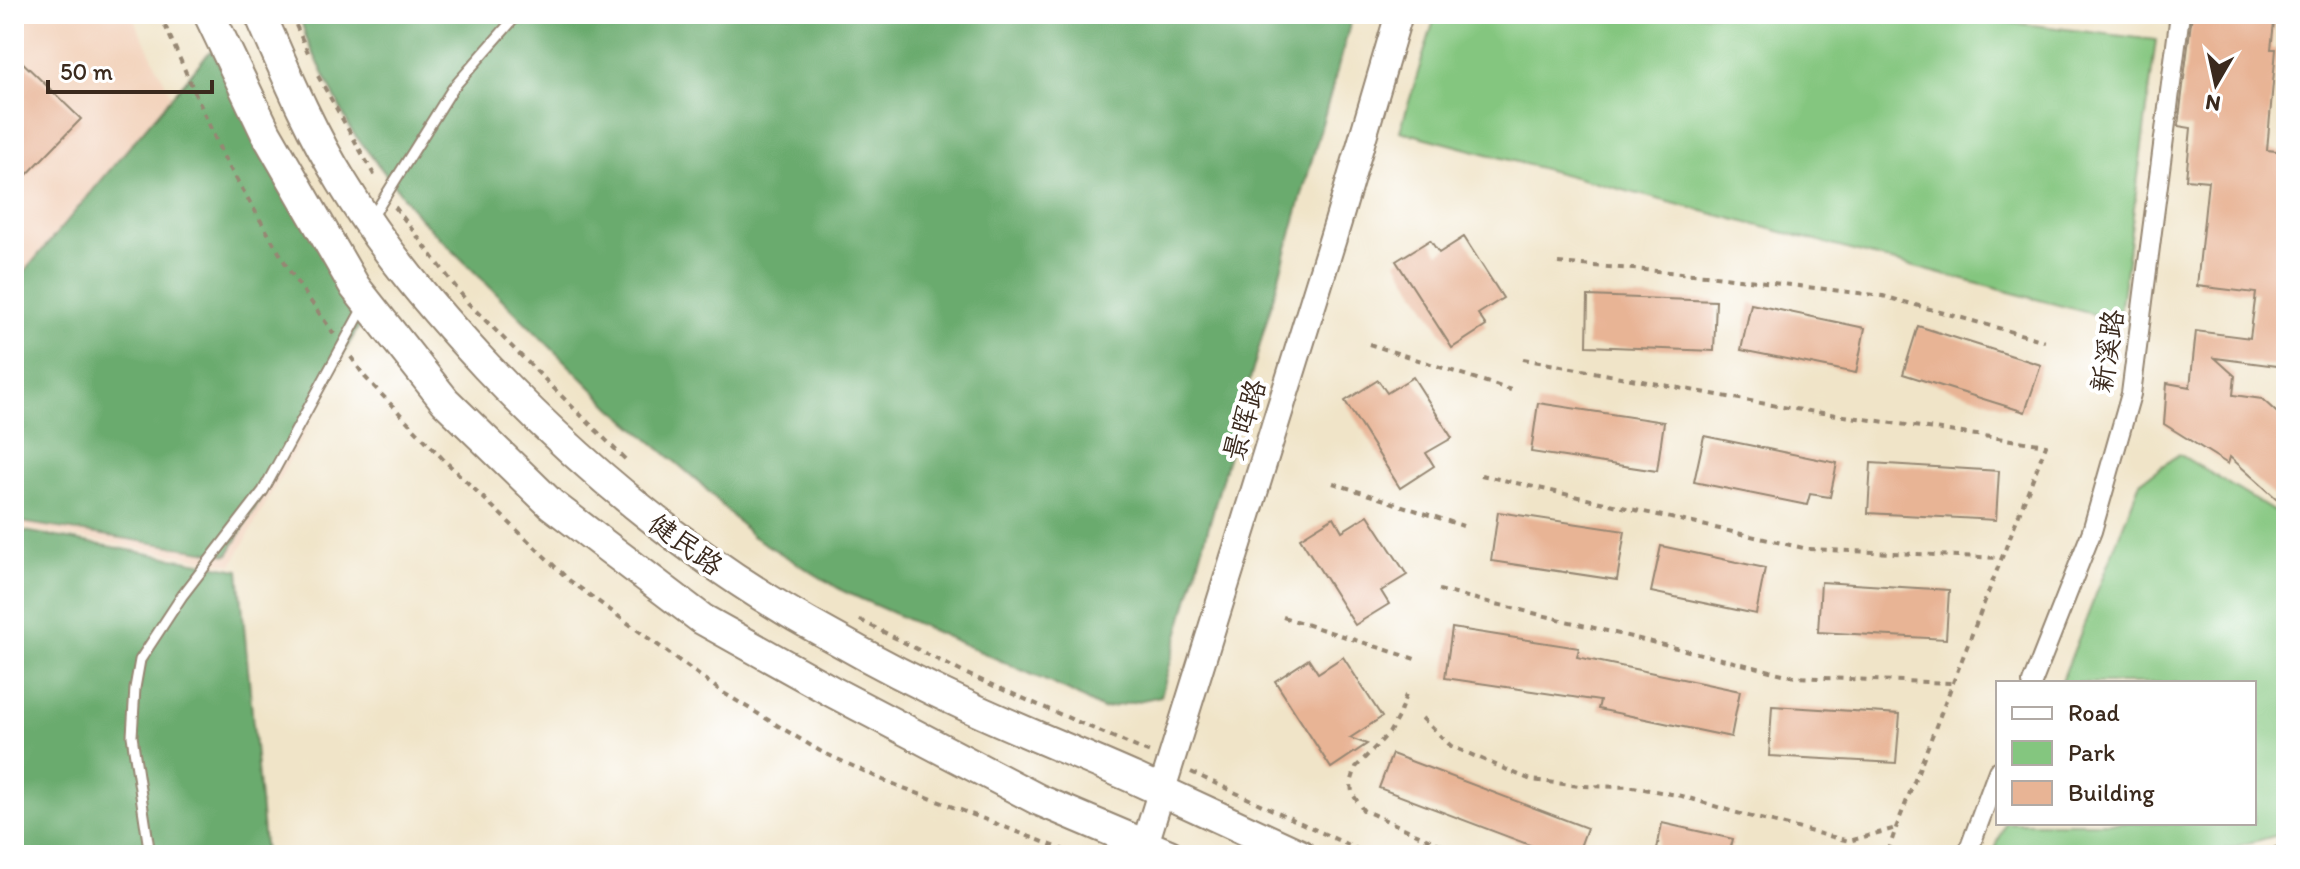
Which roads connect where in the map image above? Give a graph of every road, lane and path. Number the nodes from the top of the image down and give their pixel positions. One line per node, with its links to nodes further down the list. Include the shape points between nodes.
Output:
1 (209, 14): 12 (main road, 健民路, via 266,133)
2 (260, 14): 10 (main road, 健民路, via 289,80)
3 (291, 14): 7 (path)
4 (518, 14): 9 (lane, via 453,88)
5 (1399, 14): 30 (street, 景晖路)
6 (2180, 14): 26 (street, 新溪路, via 2131,394 2092,531)
7 (312, 62)
8 (317, 74): 9 (path)
9 (386, 196): 10 (lane); 17 (path, via 468,303)
10 (368, 223): 32 (main road, 健民路, via 437,313 571,452 720,570 827,634 963,704)
11 (1558, 263): 13 (path, via 1883,296)
12 (367, 302): 35 (main road, 健民路, via 445,401 551,504 702,619 1039,800); 36 (lane, via 263,491 140,660 132,736)
13 (2045, 341)
14 (1369, 344): 16 (path)
15 (1523, 359): 21 (path, via 1788,408 2046,445)
16 (1511, 390)
17 (636, 471)
18 (1481, 475): 21 (path, via 1808,549)
19 (1333, 483): 20 (path)
20 (1463, 526)
21 (2001, 558): 27 (path)
22 (1439, 590): 27 (path, via 1795,677)
23 (848, 615): 30 (path, via 962,672)
24 (1283, 617): 25 (path)
25 (1415, 659)
26 (2033, 681)
27 (1953, 683): 33 (path)
28 (1406, 695): 39 (path, via 1389,733 1356,767 1352,793 1363,810)
29 (1422, 718): 33 (path, via 1451,746 1531,780 1682,796 1849,841)
30 (1171, 762): 32 (street, 景晖路); 38 (path)
31 (1996, 776): 41 (street)
32 (1162, 791): 35 (street, 景晖路); 37 (main road, 健民路)
33 (1896, 828): 40 (path)
34 (2285, 845): 42 (path)
35 (1157, 850)
36 (150, 855)
37 (1300, 855)
38 (1370, 855)
39 (1464, 855)
40 (1887, 855)
41 (1967, 855)
42 (2251, 855)

